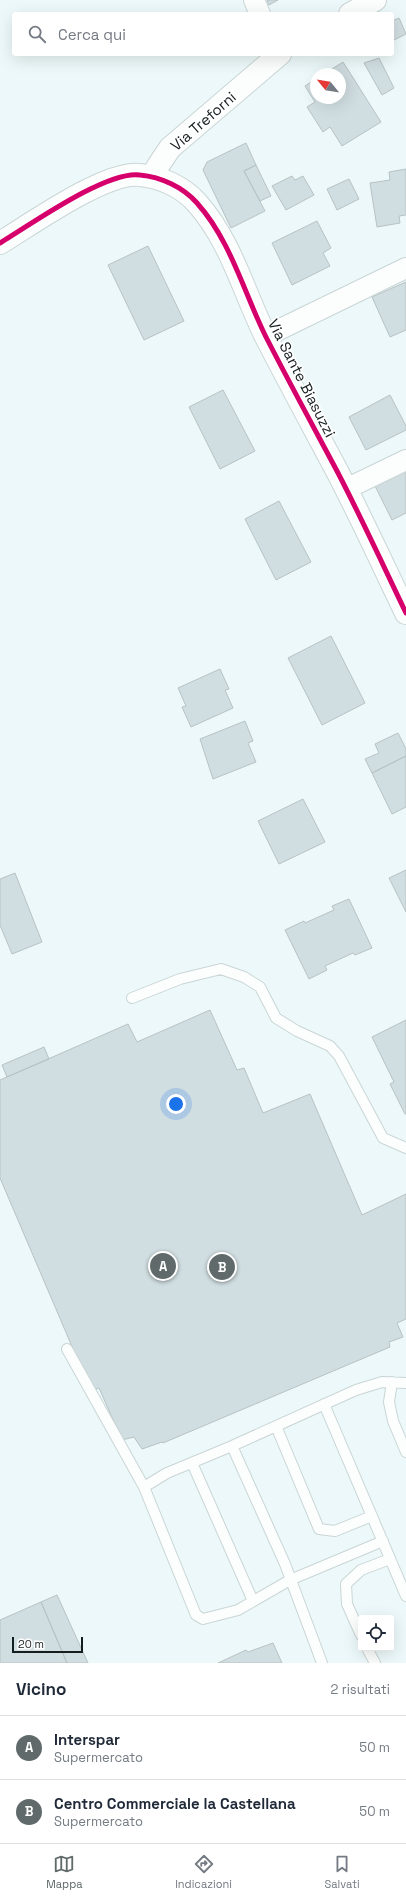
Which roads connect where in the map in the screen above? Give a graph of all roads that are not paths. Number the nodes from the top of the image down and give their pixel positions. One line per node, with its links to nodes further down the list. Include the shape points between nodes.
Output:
1 (254, 0): 3 (street)
2 (375, 0): 4 (street)
3 (259, 12)
4 (354, 12)
5 (277, 56): 6 (street, Via Treforni, via 170,148)
6 (152, 177): 7 (street, via 139,174 124,176 95,187); 9 (street, Via Sante Biasuzzi, via 185,192 197,203 217,230)
7 (0, 243)
8 (406, 268): 9 (street)
9 (266, 336): 11 (street, Via Sante Biasuzzi)
10 (406, 460): 11 (street)
11 (346, 489): 12 (street, Via Sante Biasuzzi)
12 (406, 613)
13 (132, 998): 14 (lane, via 180,979 221,969 244,977 260,987 276,1018 330,1046 339,1056 383,1138)
14 (406, 1148)
15 (67, 1350): 23 (lane)
16 (392, 1382): 17 (lane); 18 (lane, via 382,1382 356,1390); 21 (lane, via 389,1402 393,1421)
17 (406, 1383)
18 (324, 1404): 19 (lane); 24 (lane)
19 (276, 1426): 20 (lane); 24 (lane, via 318,1528 335,1531)
20 (232, 1446): 22 (lane); 27 (lane)
21 (406, 1452)
22 (192, 1463): 23 (lane, via 167,1473); 29 (lane)
23 (144, 1487): 29 (lane, via 196,1615 204,1618 238,1610)
24 (372, 1516): 25 (lane)
25 (383, 1541): 26 (lane); 27 (lane)
26 (390, 1559): 28 (lane); 30 (lane, via 361,1570 346,1584 348,1604)
27 (290, 1580): 29 (lane); 32 (lane)
28 (406, 1596)
29 (253, 1601)
30 (358, 1628)
31 (369, 1651): 33 (lane)
32 (322, 1663)
33 (375, 1663)

